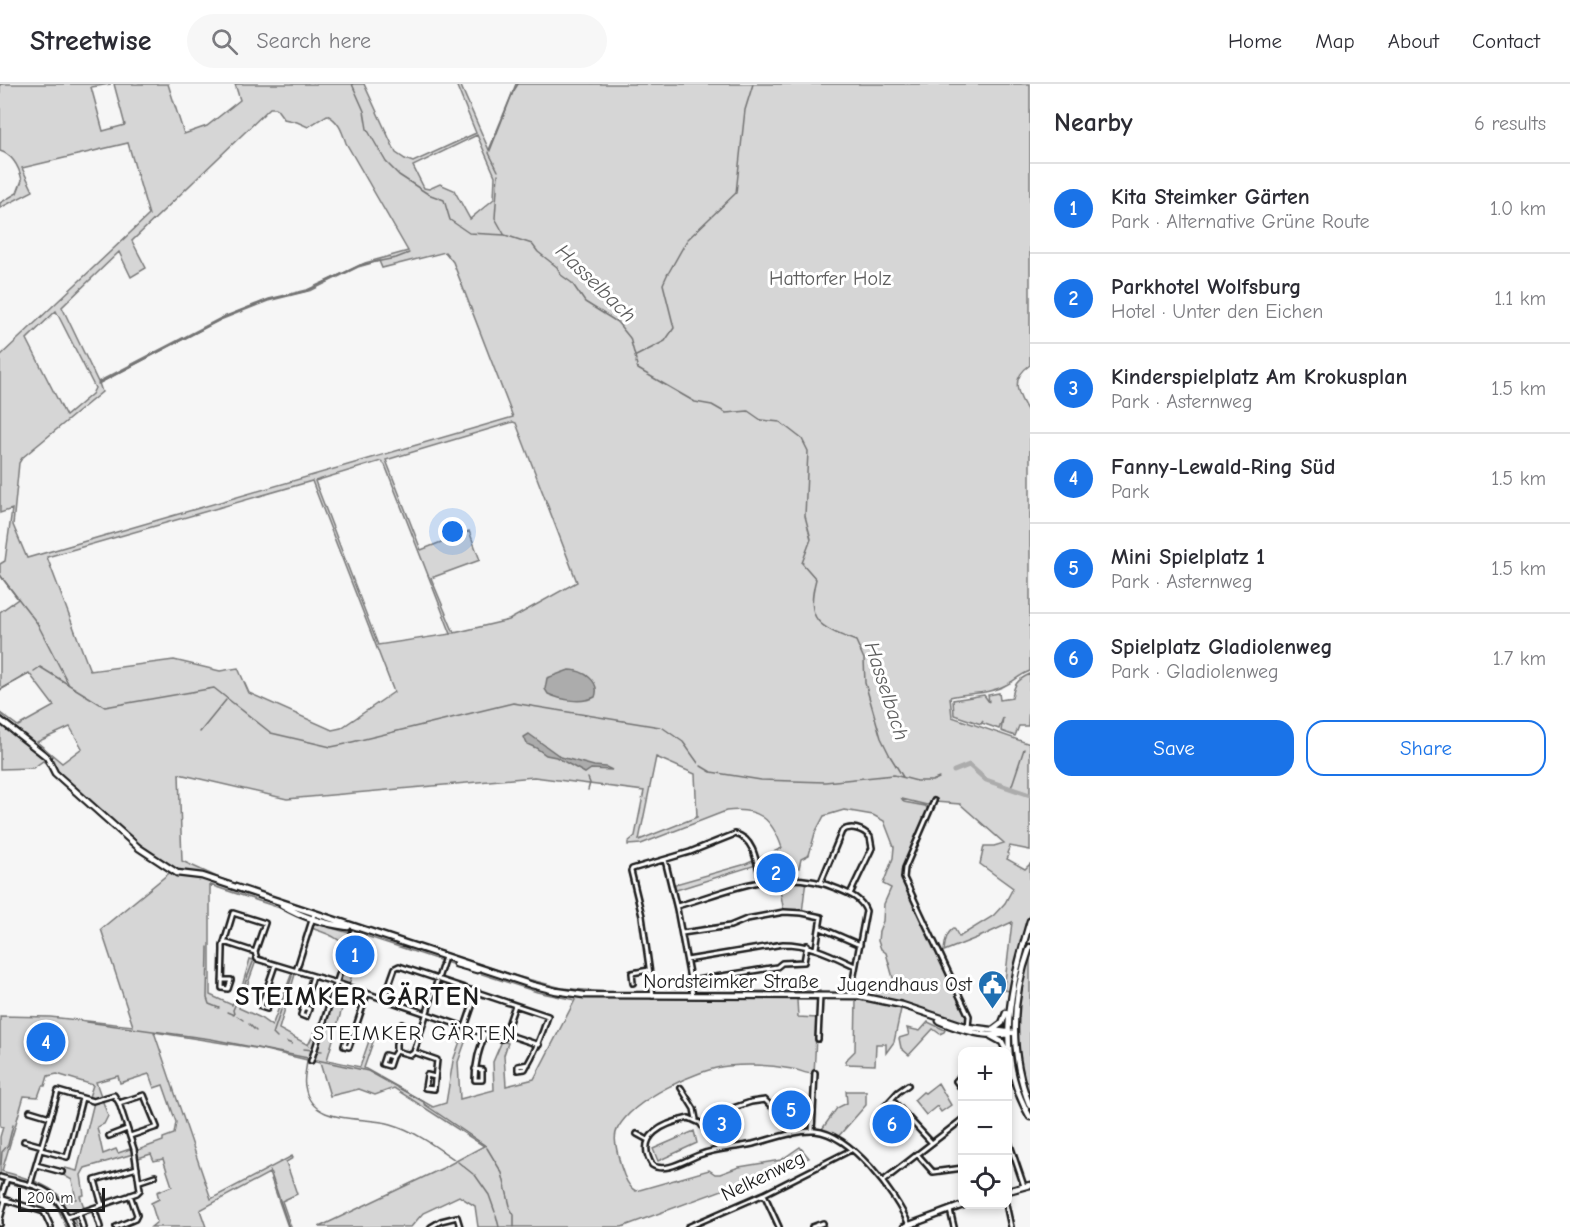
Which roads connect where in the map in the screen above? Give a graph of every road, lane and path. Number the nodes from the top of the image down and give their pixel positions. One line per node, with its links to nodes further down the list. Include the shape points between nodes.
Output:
1 (0, 720): 8 (street, Nordsteimker Straße, via 47,757 55,773 156,861 177,873 202,876)
2 (934, 801): 45 (street, via 905,868 904,879 969,1016)
3 (665, 860): 4 (street, via 738,834 751,844); 7 (street); 23 (street, via 632,869)
4 (761, 882): 5 (street, via 788,878); 7 (street)
5 (821, 882): 6 (street); 6 (street, via 842,831 850,827 863,831 870,837 872,848)
6 (850, 894): 15 (street, via 864,904 866,911)
7 (677, 906): 12 (street)
8 (313, 916): 19 (street, Nordsteimker Straße); 24 (street)
9 (1030, 921): 40 (street)
10 (820, 928): 12 (street, via 821,917 784,912); 15 (street); 17 (street)
11 (353, 932): 29 (street)
12 (682, 933): 20 (street)
13 (224, 942): 18 (street); 18 (street, via 233,913 265,923); 26 (street)
14 (807, 945): 17 (street); 20 (street, via 783,944); 28 (street, via 804,962)
15 (860, 945): 22 (street)
16 (1030, 947): 50 (street, via 1019,980)
17 (816, 948): 22 (street)
18 (255, 952): 21 (street, via 257,958)
19 (445, 959): 27 (street); 33 (street, Nordsteimker Straße, via 556,991)
20 (687, 960): 28 (street)
21 (275, 965): 24 (street); 38 (street)
22 (855, 966): 36 (street)
23 (649, 970): 30 (street, via 632,973); 33 (street)
24 (296, 971): 25 (street)
25 (313, 976): 29 (street); 41 (street)
26 (222, 980)
27 (438, 980): 31 (street); 37 (street, via 399,966); 42 (street)
28 (691, 981): 34 (street)
29 (336, 983): 32 (street); 60 (street)
30 (633, 983)
31 (477, 992): 39 (street); 44 (street)
32 (367, 994): 37 (street); 47 (street)
33 (653, 996): 34 (street, Nordsteimker Straße)
34 (693, 996): 35 (street, Nordsteimker Straße)
35 (820, 996): 36 (street, Nordsteimker Straße); 53 (street)
36 (850, 996): 45 (street, Nordsteimker Straße, via 887,1001 948,1025)
37 (384, 999): 42 (street)
38 (263, 1000)
39 (515, 1005): 52 (street); 54 (street, via 548,1016)
40 (1009, 1005): 46 (street, via 1002,1023); 49 (street)
41 (303, 1007)
42 (427, 1014): 44 (street); 58 (street)
43 (402, 1024): 57 (street)
44 (465, 1027): 51 (street)
45 (968, 1028): 46 (street, Nordsteimker Straße); 48 (street, Nordsteimker Straße)
46 (990, 1030): 49 (street, Nordsteimker Straße)
47 (354, 1031): 47 (street, via 349,1047 344,1046 349,1030)
48 (977, 1032): 49 (street, Nordsteimker Straße); 55 (street, via 998,1039)
49 (1008, 1033): 50 (street, Nordsteimker Straße); 56 (street)
50 (1014, 1033): 71 (street)
51 (485, 1034): 52 (street, via 501,1038); 63 (street)
52 (505, 1034): 54 (street)
53 (818, 1039)
54 (539, 1045): 61 (street)
55 (1003, 1047)
56 (1008, 1047)
57 (396, 1051): 58 (street); 59 (street)
58 (413, 1054): 65 (street, via 437,1060 434,1089 426,1088 427,1076)
59 (392, 1057)
60 (311, 1061)
61 (528, 1064)
62 (1012, 1069): 76 (street)
63 (475, 1070)
64 (815, 1073): 80 (street)
65 (435, 1077)
66 (908, 1085): 69 (street)
67 (681, 1088): 77 (street)
68 (82, 1098): 70 (street, via 95,1101 114,1095); 75 (street, via 58,1091); 88 (street, via 66,1157)
69 (892, 1100): 74 (street); 87 (street)
70 (119, 1103): 79 (street); 84 (street, via 144,1095 157,1127)
71 (1030, 1106)
72 (30, 1111): 75 (street)
73 (721, 1112): 82 (street, via 765,1100)
74 (879, 1113)
75 (50, 1117): 88 (street)
76 (1030, 1118)
77 (696, 1119): 85 (street, via 686,1118 660,1128); 89 (street)
78 (958, 1122): 87 (street)
79 (126, 1129): 83 (street); 84 (street)
80 (812, 1131): 82 (street); 90 (street, via 827,1134)
81 (637, 1134): 85 (street)
82 (792, 1134): 89 (street)
83 (109, 1136)
84 (130, 1136): 94 (street)
85 (648, 1140): 89 (street, via 648,1158 657,1168)
86 (24, 1141): 88 (street)
87 (930, 1142): 92 (street)
88 (41, 1148): 93 (street)
89 (719, 1149)
90 (851, 1150): 101 (street); 105 (street, Nelkenweg)
91 (1013, 1153): 103 (street)
92 (917, 1154): 95 (street, via 933,1172); 101 (street)
93 (36, 1165): 96 (street); 102 (street)
94 (138, 1168): 100 (street); 108 (street, via 95,1180)
95 (958, 1169)
96 (62, 1173)
97 (155, 1176): 100 (street)
98 (0, 1177): 99 (street)
99 (7, 1179): 102 (street); 107 (street)
100 (140, 1181): 106 (street, via 139,1191)
101 (883, 1181): 117 (street)
102 (30, 1185): 114 (street, via 56,1197)
103 (1027, 1186): 104 (street)
104 (1012, 1190)
105 (764, 1194): 125 (street, Nelkenweg); 126 (street)
106 (130, 1195): 108 (street); 122 (street, via 137,1215)
107 (5, 1200): 115 (street); 118 (street, via 44,1212)
108 (102, 1205): 110 (street)
109 (958, 1207): 112 (street)
110 (94, 1208): 113 (street); 121 (street)
111 (1007, 1209): 129 (street)
112 (950, 1210): 117 (street); 128 (street)
113 (79, 1213): 114 (street); 120 (street)
114 (67, 1217): 119 (street)
115 (0, 1221)
116 (823, 1223): 127 (street)
117 (907, 1226)
118 (51, 1227)
119 (71, 1227)
120 (83, 1227)
121 (100, 1227)
122 (116, 1227)
123 (431, 1227): 124 (street, via 457,1217)
124 (460, 1227)
125 (688, 1227)
126 (779, 1227)
127 (812, 1227)
128 (954, 1227)
129 (1011, 1227)

